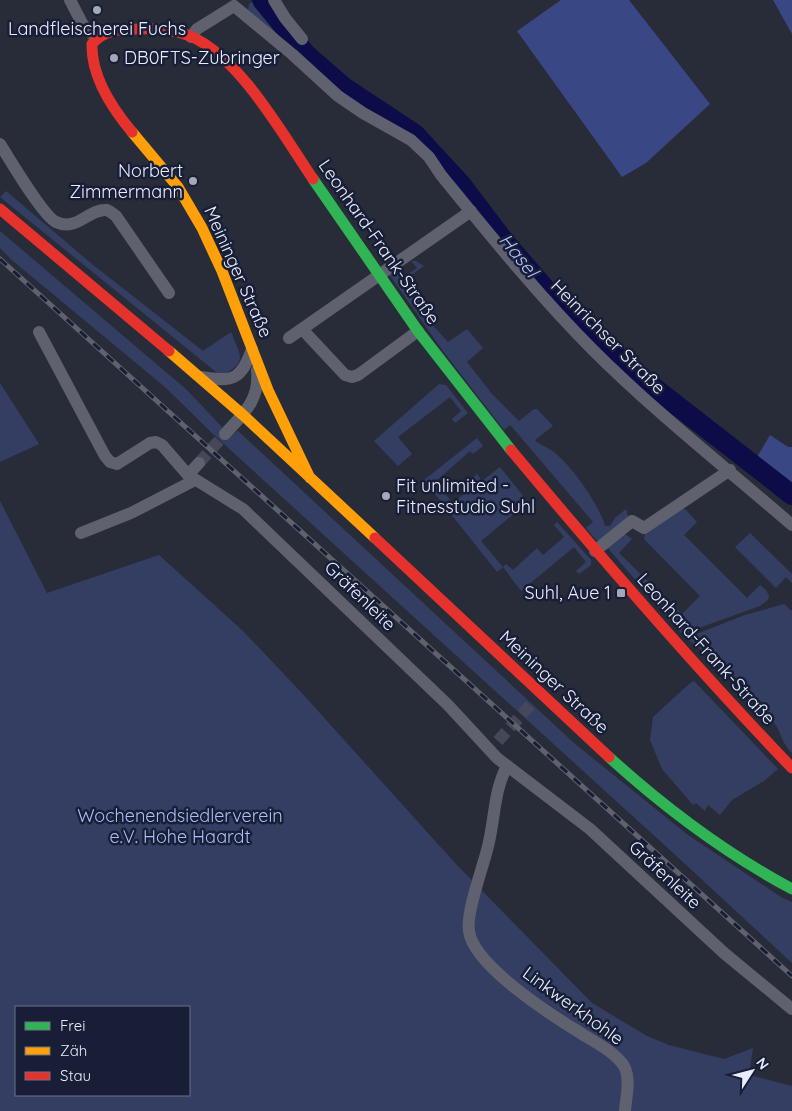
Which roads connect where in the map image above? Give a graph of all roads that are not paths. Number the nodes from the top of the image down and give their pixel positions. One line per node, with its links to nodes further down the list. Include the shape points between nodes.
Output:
1 (70, 0): 5 (street, via 83,25)
2 (274, 0): 6 (street)
3 (238, 3): 4 (street, Heinrichser Straße, via 197,29); 9 (street, Heinrichser Straße, via 338,96 411,140 429,157)
4 (191, 37): 5 (street, Leonhard-Frank-Straße, via 154,27 112,30); 10 (street, Leonhard-Frank-Straße, via 220,55 247,83)
5 (96, 38): 16 (street, Meininger Straße, via 91,54 104,93 118,116 160,163 191,208 236,303)
6 (302, 39)
7 (0, 144): 11 (street, via 42,209 54,221 63,225 74,224 108,210 116,216)
8 (0, 209): 17 (street, Meininger Straße)
9 (471, 211): 10 (street); 21 (street, Heinrichser Straße, via 546,302 593,350 670,423)
10 (380, 274): 12 (street); 13 (street, Leonhard-Frank-Straße)
11 (169, 293)
12 (302, 329): 13 (street, via 345,375 352,377); 15 (street)
13 (418, 331): 26 (street, Leonhard-Frank-Straße, via 499,436)
14 (39, 332): 22 (street, Gräfenleite, via 110,462 117,464 156,442)
15 (289, 338)
16 (254, 354): 17 (street, via 233,378); 18 (street, Meininger Straße, via 257,388); 23 (street, Meininger Straße, via 280,419)
17 (200, 377): 18 (street, Meininger Straße)
18 (243, 414): 19 (street); 23 (street, Meininger Straße)
19 (225, 434)
20 (199, 463): 22 (street)
21 (730, 470): 24 (street, Heinrichser Straße); 26 (street, via 644,528 632,521)
22 (192, 477): 25 (street, via 131,513); 27 (street, Gräfenleite, via 243,509 494,745)
23 (310, 478): 29 (street, Meininger Straße, via 407,566 535,696 644,789 694,828)
24 (792, 525)
25 (81, 533)
26 (595, 551): 28 (street, Leonhard-Frank-Straße)
27 (507, 766): 30 (street, Gräfenleite, via 590,829 724,953); 31 (street, Linkwerkhohle, via 496,797 488,848 469,921 470,938 491,966 514,986 543,1009 613,1054 624,1067 628,1082)
28 (792, 768)
29 (792, 889)
30 (792, 1009)
31 (625, 1111)

